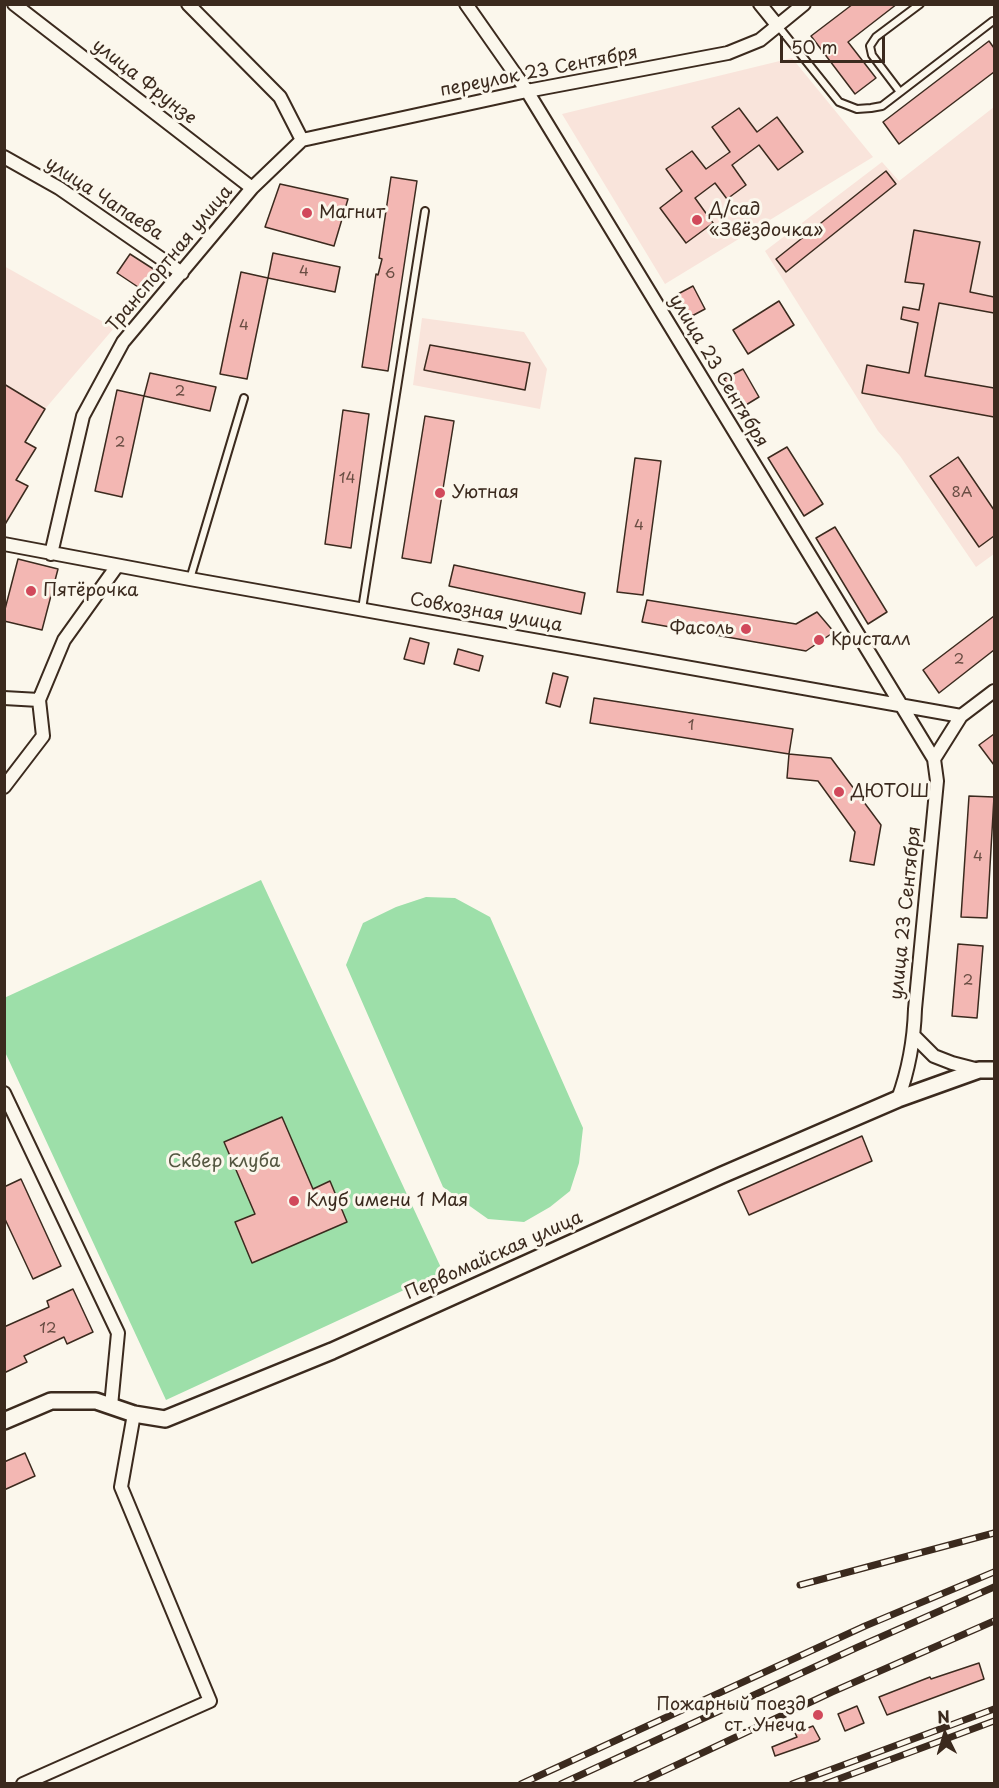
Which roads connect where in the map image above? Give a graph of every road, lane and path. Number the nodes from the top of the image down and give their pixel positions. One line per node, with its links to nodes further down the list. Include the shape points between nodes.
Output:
1 (14, 4): 13 (street, улица Фрунзе)
2 (188, 4): 11 (street, via 280,96)
3 (466, 4): 9 (street, улица 23 Сентября)
4 (760, 4): 8 (street)
5 (804, 4): 8 (street)
6 (920, 4): 10 (lane, via 876,37 870,46 872,55)
7 (993, 21): 10 (lane)
8 (777, 25): 9 (street, переулок 23 Сентября, via 760,40 728,53); 10 (lane, via 839,102 871,108 882,106)
9 (527, 91): 11 (street, переулок 23 Сентября); 25 (street, улица 23 Сентября)
10 (900, 92)
11 (302, 140): 13 (street, Транспортная улица)
12 (4, 157): 15 (street, улица Чапаева, via 60,188)
13 (252, 188): 15 (street, Транспортная улица)
14 (425, 211): 21 (lane)
15 (182, 273): 18 (street, Транспортная улица, via 123,342 83,416)
16 (244, 398): 20 (lane)
17 (4, 544): 18 (street, Совхозная улица)
18 (51, 554): 19 (street, Совхозная улица)
19 (117, 566): 20 (street, Совхозная улица); 24 (street, via 64,640)
20 (190, 579): 21 (street, Совхозная улица)
21 (362, 610): 25 (street, Совхозная улица)
22 (994, 691): 26 (street)
23 (4, 698): 24 (street)
24 (39, 699): 28 (street, via 43,736)
25 (900, 705): 26 (street, Совхозная улица); 27 (street, улица 23 Сентября)
26 (962, 716): 27 (street)
27 (934, 759): 29 (street, улица 23 Сентября, via 937,781)
28 (4, 787)
29 (914, 1036): 30 (street, via 934,1056); 33 (street, улица 23 Сентября, via 909,1070)
30 (979, 1070): 31 (street, Первомайская улица); 33 (street, Первомайская улица)
31 (994, 1070)
32 (4, 1093): 34 (street, via 118,1333)
33 (898, 1099): 35 (street, Первомайская улица, via 332,1351 165,1419)
34 (111, 1406): 35 (street, Первомайская улица); 36 (street, Первомайская улица, via 96,1401 51,1401)
35 (134, 1414): 37 (street, via 121,1487 210,1701)
36 (4, 1421)
37 (23, 1784)

